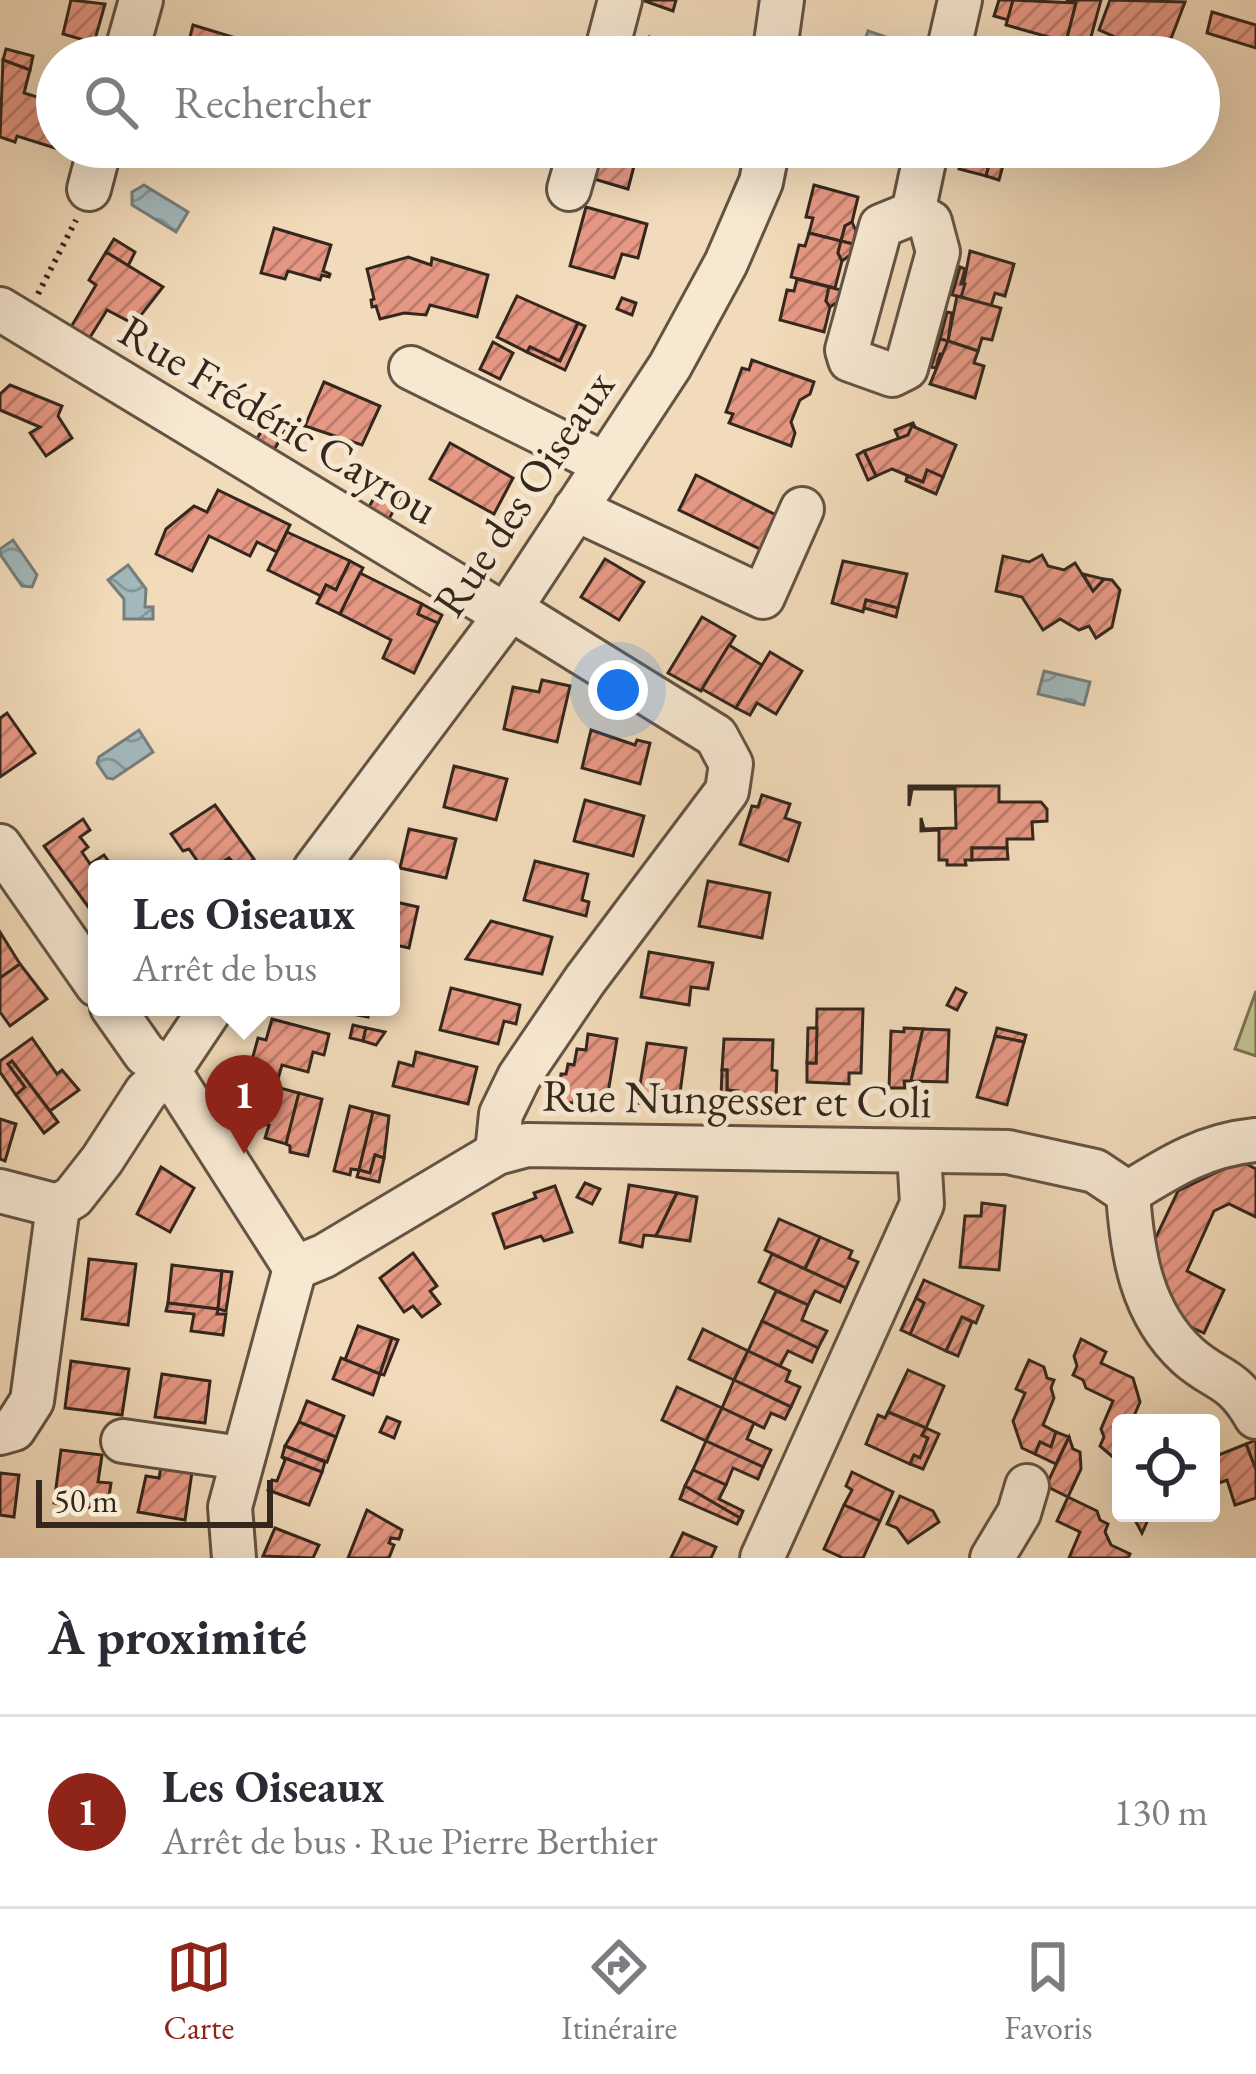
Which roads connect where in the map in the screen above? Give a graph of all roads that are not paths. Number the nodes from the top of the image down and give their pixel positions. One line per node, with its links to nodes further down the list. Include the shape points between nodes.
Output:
1 (140, 0): 5 (street)
2 (620, 0): 6 (street)
3 (782, 0): 7 (street)
4 (960, 0): 8 (street)
5 (131, 36)
6 (611, 36)
7 (777, 36)
8 (952, 36)
9 (94, 168): 13 (street)
10 (575, 168): 14 (street)
11 (763, 168): 18 (street, Rue des Oiseaux, via 670,367)
12 (923, 168): 15 (street)
13 (89, 189)
14 (569, 189)
15 (913, 213)
16 (6, 320): 21 (street, Rue Frédéric Cayrou)
17 (412, 368): 18 (street)
18 (605, 464): 19 (street, Rue des Oiseaux)
19 (575, 509): 20 (street, via 764,597); 21 (street, Rue des Oiseaux)
20 (802, 509)
21 (508, 612): 23 (street, Rue des Oiseaux); 30 (street, Rue Frédéric Cayrou, via 716,736 731,764 727,791 519,1077 501,1114)
22 (0, 846): 24 (street)
23 (322, 860)
24 (88, 972)
25 (118, 1016): 27 (street, via 145,1054)
26 (206, 1016): 27 (street)
27 (169, 1071): 33 (street); 34 (street)
28 (1256, 1140): 32 (street, via 1186,1156)
29 (919, 1152): 30 (street, Rue Nungesser et Coli, via 527,1145); 32 (street, Rue Nungesser et Coli, via 1008,1152 1095,1171); 41 (street, via 922,1204)
30 (497, 1153): 34 (street, Rue Nungesser et Coli)
31 (0, 1191): 33 (street)
32 (1128, 1192): 35 (street, via 1132,1248 1163,1328 1191,1359 1225,1378)
33 (58, 1206): 36 (street, via 32,1401 14,1429)
34 (295, 1268): 38 (street)
35 (1256, 1418)
36 (0, 1433)
37 (123, 1441): 38 (street)
38 (241, 1458): 40 (street, via 230,1508)
39 (1027, 1486): 42 (street)
40 (234, 1558)
41 (762, 1558)
42 (992, 1558)

